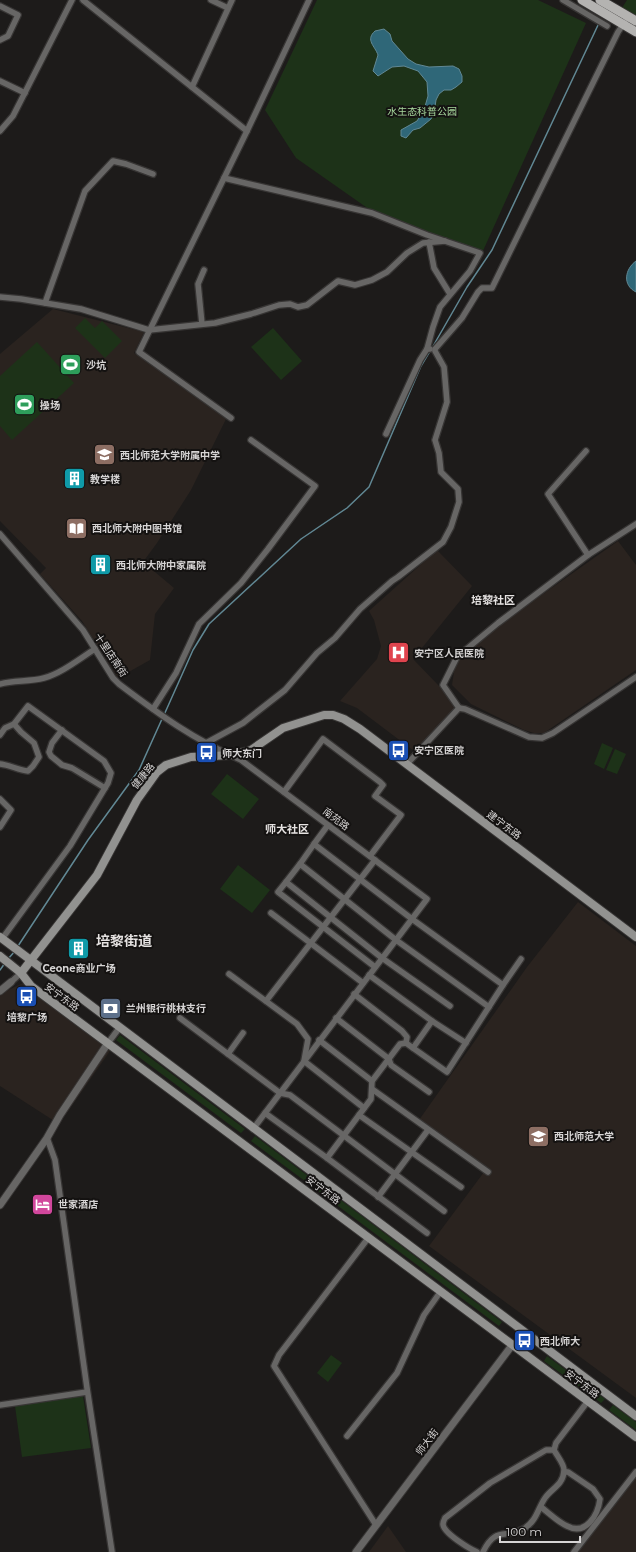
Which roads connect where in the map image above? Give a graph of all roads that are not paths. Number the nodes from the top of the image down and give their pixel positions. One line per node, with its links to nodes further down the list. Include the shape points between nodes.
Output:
1 (72, 0): 17 (street)
2 (83, 0): 16 (street)
3 (211, 0): 10 (street)
4 (232, 0): 10 (street)
5 (309, 0): 19 (street)
6 (563, 0): 12 (street)
7 (582, 0): 8 (main road)
8 (601, 4): 11 (main road)
9 (0, 6): 14 (street, via 18,15 8,36)
10 (228, 8): 16 (street)
11 (629, 21): 13 (main road); 30 (street, via 618,32 492,288 482,288 462,318 435,348)
12 (607, 26)
13 (636, 32)
14 (0, 40)
15 (0, 81): 17 (street)
16 (192, 87): 19 (street)
17 (25, 93): 18 (street, via 13,116)
18 (0, 131)
19 (247, 131): 21 (street)
20 (153, 174): 27 (street, via 113,161 85,191)
21 (224, 178): 22 (street, via 372,213); 29 (street)
22 (445, 241): 23 (street); 25 (street, via 480,253 470,271)
23 (429, 242): 25 (street, via 434,268); 28 (street, via 408,253 387,272 372,280 355,285 338,281 307,305 279,305 215,323)
24 (204, 270): 28 (street, via 198,284)
25 (450, 294): 30 (street, via 440,307 432,327)
26 (0, 297): 27 (street)
27 (45, 303): 29 (street, via 81,309)
28 (202, 324): 29 (street)
29 (150, 330): 31 (street, via 139,352)
30 (430, 350): 32 (street, via 420,360); 47 (street, via 444,367 447,402 435,440 441,472 458,489 459,502 451,527 442,542 392,580 360,609 285,690 243,724)
31 (231, 418)
32 (386, 434)
33 (251, 440): 42 (street, via 315,486 245,577 199,624 176,673)
34 (586, 451): 37 (street, via 548,494)
35 (636, 524): 37 (street)
36 (0, 534): 38 (street, 十里店南街, via 66,608)
37 (588, 555): 41 (street, via 457,657 443,685)
38 (95, 649): 40 (street, via 51,676); 42 (street, 十里店南街, via 113,678)
39 (636, 676): 41 (street, via 542,738 529,737)
40 (0, 684)
41 (459, 708): 52 (street)
42 (153, 709): 47 (street, 十里店南街)
43 (14, 724): 45 (street, via 28,706); 46 (street, via 5,728); 50 (street, via 34,743)
44 (360, 729): 49 (main road, 健康路, via 344,718 324,715 283,728 250,750); 52 (main road, 建宁东路)
45 (62, 730): 48 (street, via 52,743 49,752); 53 (street, via 104,761 111,774)
46 (0, 735)
47 (206, 743): 49 (street, 十里店南街)
48 (51, 756): 50 (street, via 44,754); 53 (street, via 62,765)
49 (232, 756): 54 (street, 南苑路, via 242,760); 75 (main road, 健康路, via 191,757 166,764 157,772 136,800 97,875)
50 (39, 757): 51 (street, via 28,772)
51 (0, 764)
52 (407, 764): 68 (main road, 建宁东路)
53 (106, 788): 69 (street, via 70,846)
54 (284, 792): 56 (street, 南苑路); 59 (street, via 323,740 380,782 383,785 375,796 401,815)
55 (0, 800): 57 (street, via 11,810)
56 (328, 825): 58 (street); 59 (street, 南苑路)
57 (0, 827)
58 (314, 844): 60 (street); 61 (street)
59 (372, 858): 61 (street); 66 (street, 南苑路, via 427,900)
60 (300, 864): 62 (street); 63 (street)
61 (360, 879): 63 (street); 66 (street)
62 (286, 882): 65 (street); 67 (street, via 278,892)
63 (344, 900): 65 (street); 70 (street)
64 (271, 913): 71 (street)
65 (331, 917): 67 (street); 73 (street)
66 (412, 919): 70 (street); 82 (street)
67 (323, 927): 71 (street); 76 (street)
68 (636, 936)
69 (1, 938): 75 (main road, 安宁东路)
70 (396, 940): 73 (street); 87 (street)
71 (311, 943): 81 (street); 85 (street)
72 (0, 956): 77 (main road, 安宁东路)
73 (382, 958): 76 (street); 86 (street)
74 (521, 960): 82 (street)
75 (31, 961): 77 (main road, 健康路); 91 (main road, 安宁东路)
76 (375, 967): 79 (street)
77 (21, 973): 80 (street); 94 (main road, 安宁东路, via 31,986)
78 (229, 974): 85 (street)
79 (369, 975): 81 (street); 90 (street)
80 (11, 982): 83 (street)
81 (363, 983): 84 (street)
82 (503, 985): 87 (street)
83 (0, 991)
84 (354, 994): 89 (street); 96 (street, via 402,1031 407,1037)
85 (266, 1001): 100 (street, via 297,1024 308,1039)
86 (450, 1006)
87 (489, 1007): 95 (street)
88 (180, 1018): 98 (street)
89 (336, 1018): 93 (street); 99 (street)
90 (432, 1021): 95 (street); 97 (street)
91 (120, 1027): 94 (street); 108 (main road, 安宁东路)
92 (243, 1033): 98 (street)
93 (320, 1040): 100 (street); 101 (street)
94 (108, 1043): 111 (street); 121 (main road, 安宁东路)
95 (466, 1043): 97 (street, via 447,1072)
96 (406, 1044): 97 (street); 99 (street, via 400,1044)
97 (413, 1048)
98 (228, 1054): 104 (street)
99 (389, 1059): 101 (street); 103 (street, via 391,1065)
100 (304, 1061): 104 (street); 105 (street)
101 (372, 1081): 102 (street)
102 (372, 1089): 105 (street, via 371,1099); 109 (street)
103 (429, 1092)
104 (280, 1093): 106 (street); 110 (street, via 290,1095)
105 (364, 1108): 107 (street)
106 (264, 1113): 108 (street); 113 (street)
107 (359, 1115): 110 (street); 112 (street)
108 (253, 1128): 127 (main road, 安宁东路)
109 (428, 1130): 112 (street); 114 (street)
110 (343, 1136): 113 (street); 115 (street)
111 (47, 1138): 118 (street); 124 (street, via 55,1160)
112 (412, 1152): 115 (street); 116 (street)
113 (327, 1158): 117 (street)
114 (488, 1172)
115 (395, 1174): 117 (street); 119 (street)
116 (461, 1187)
117 (378, 1196): 120 (street)
118 (0, 1205)
119 (444, 1211)
120 (427, 1233)
121 (369, 1237): 122 (main road, 安宁东路); 134 (street, via 279,1355 274,1366)
122 (441, 1291): 123 (main road, 安宁东路); 128 (street, via 424,1315 397,1373)
123 (513, 1344): 125 (main road, 安宁东路); 134 (street, 师大街)
124 (87, 1392): 126 (street); 135 (street)
125 (588, 1401): 129 (main road, 安宁东路); 130 (street, via 556,1443)
126 (0, 1405)
127 (636, 1416)
128 (347, 1436)
129 (636, 1437)
130 (554, 1450): 131 (street, via 564,1466); 137 (street, via 546,1450 490,1483 445,1518 442,1523 448,1532)
131 (564, 1472): 133 (street, via 560,1484 547,1495); 133 (street, via 568,1472 593,1489 600,1499 599,1510 590,1523 578,1529 567,1527)
132 (636, 1472): 139 (street)
133 (541, 1507): 138 (street, via 535,1519 526,1527 517,1532 495,1536)
134 (376, 1525): 136 (street, 师大街)
135 (112, 1552)
136 (356, 1552)
137 (477, 1552)
138 (483, 1552)
139 (574, 1552)

